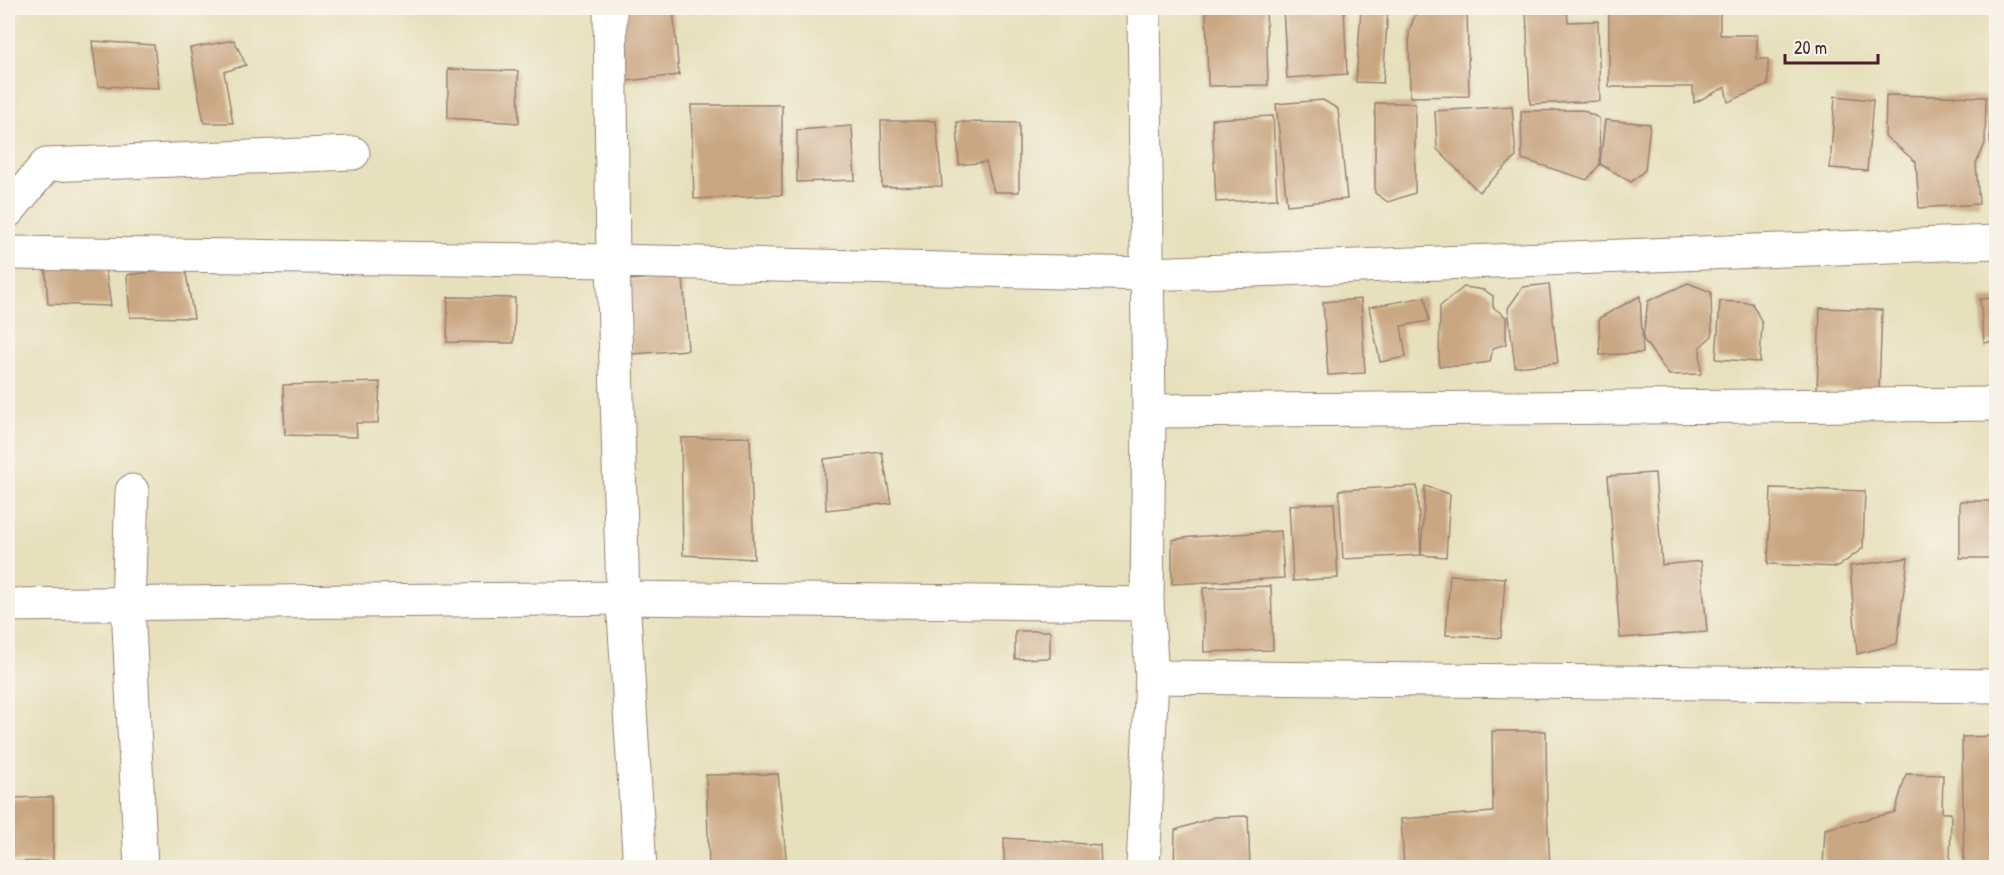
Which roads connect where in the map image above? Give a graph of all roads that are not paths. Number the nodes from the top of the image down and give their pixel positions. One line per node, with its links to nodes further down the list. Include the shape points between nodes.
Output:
1 (610, 8): 7 (street)
2 (1144, 8): 8 (street)
3 (352, 153): 4 (street, via 46,165)
4 (8, 212)
5 (1996, 242): 8 (street)
6 (8, 253): 7 (street)
7 (613, 261): 8 (street); 12 (street)
8 (1147, 274): 10 (street)
9 (1996, 404): 10 (street)
10 (1149, 411): 14 (street)
11 (132, 491): 13 (street)
12 (622, 598): 13 (street); 14 (street); 19 (street)
13 (128, 604): 15 (street); 18 (street)
14 (1147, 604): 16 (street)
15 (8, 605)
16 (1152, 677): 17 (street); 20 (street)
17 (1996, 686)
18 (141, 867)
19 (640, 867)
20 (1143, 867)

